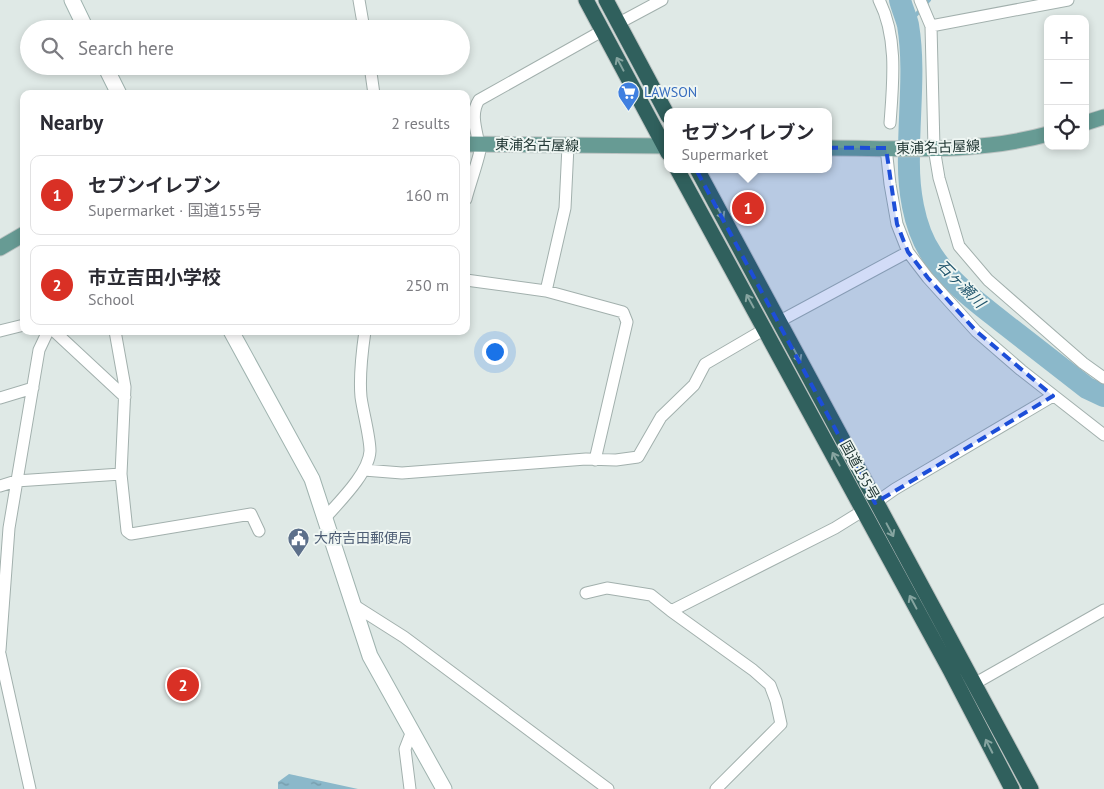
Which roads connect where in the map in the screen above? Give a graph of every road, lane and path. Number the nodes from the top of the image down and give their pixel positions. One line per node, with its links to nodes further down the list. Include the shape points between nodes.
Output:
1 (72, 0): 9 (street)
2 (359, 0): 10 (street)
3 (586, 0): 13 (highway)
4 (606, 0): 11 (highway)
5 (662, 0): 11 (street)
6 (879, 0): 21 (street, via 888,24 891,47)
7 (920, 0): 12 (street)
8 (1068, 0): 12 (street)
9 (82, 20)
10 (362, 20)
11 (619, 23): 18 (highway)
12 (931, 26): 29 (street)
13 (602, 31): 23 (highway, one-way to 13); 24 (street, via 479,100 475,112 476,136)
14 (110, 75): 16 (street)
15 (371, 75): 17 (street)
16 (118, 90)
17 (373, 90)
18 (664, 108)
19 (1104, 117): 20 (main road)
20 (1089, 122)
21 (890, 123)
22 (1044, 135): 29 (main road, 東浦名古屋線, via 995,145)
23 (664, 143)
24 (472, 144): 25 (main road, 東浦名古屋線); 32 (street, via 480,151)
25 (568, 146): 26 (main road, 東浦名古屋線); 37 (street, via 564,208)
26 (664, 148)
27 (832, 148): 28 (main road, 東浦名古屋線)
28 (888, 148): 29 (main road, 東浦名古屋線); 35 (street, via 897,224)
29 (932, 148): 47 (street, via 959,246 988,280)
30 (679, 173): 40 (highway, 国道155号, one-way to 30)
31 (699, 173): 38 (highway, 国道155号, one-way to 38)
32 (470, 185)
33 (20, 236): 34 (main road)
34 (0, 248)
35 (908, 252): 38 (street); 49 (street, via 976,331)
36 (470, 281): 37 (street)
37 (546, 291): 53 (street, via 623,312 627,322)
38 (780, 322): 58 (highway, 国道155号, one-way to 58)
39 (20, 326): 41 (street)
40 (765, 329): 53 (street, via 706,364 694,385 661,417 638,457); 58 (highway, 国道155号, one-way to 40)
41 (0, 331)
42 (46, 335): 48 (street, via 39,350)
43 (58, 335): 50 (street)
44 (116, 335): 50 (street)
45 (233, 335): 59 (street, via 312,479)
46 (364, 335): 54 (street, via 361,395 370,452)
47 (1104, 378)
48 (33, 388): 51 (street); 56 (street)
49 (1053, 396): 52 (street); 58 (street)
50 (125, 397): 55 (street)
51 (0, 398)
52 (1104, 435)
53 (595, 460): 54 (street, via 402,473)
54 (364, 470): 59 (street)
55 (121, 474): 56 (street); 60 (street, via 127,532 132,534 251,514)
56 (16, 481): 57 (street); 65 (street, via 9,528)
57 (0, 486)
58 (869, 507): 64 (street, via 835,528); 68 (highway, 国道155号, one-way to 68); 75 (highway, 国道155号, one-way to 58)
59 (325, 518): 62 (street)
60 (259, 531)
61 (586, 592): 64 (street, via 607,588 651,595)
62 (352, 604): 69 (street, via 370,656); 73 (street, via 404,637)
63 (1104, 610): 68 (street)
64 (671, 611): 74 (street, via 753,670 770,685 776,701 781,724)
65 (0, 650)
66 (0, 654): 67 (street)
67 (3, 681): 70 (street)
68 (974, 684): 76 (highway, 国道155号)
69 (412, 731): 71 (street, via 405,749); 72 (street)
70 (30, 789)
71 (410, 789)
72 (444, 789)
73 (608, 789)
74 (716, 789)
75 (1012, 789)
76 (1031, 789)

